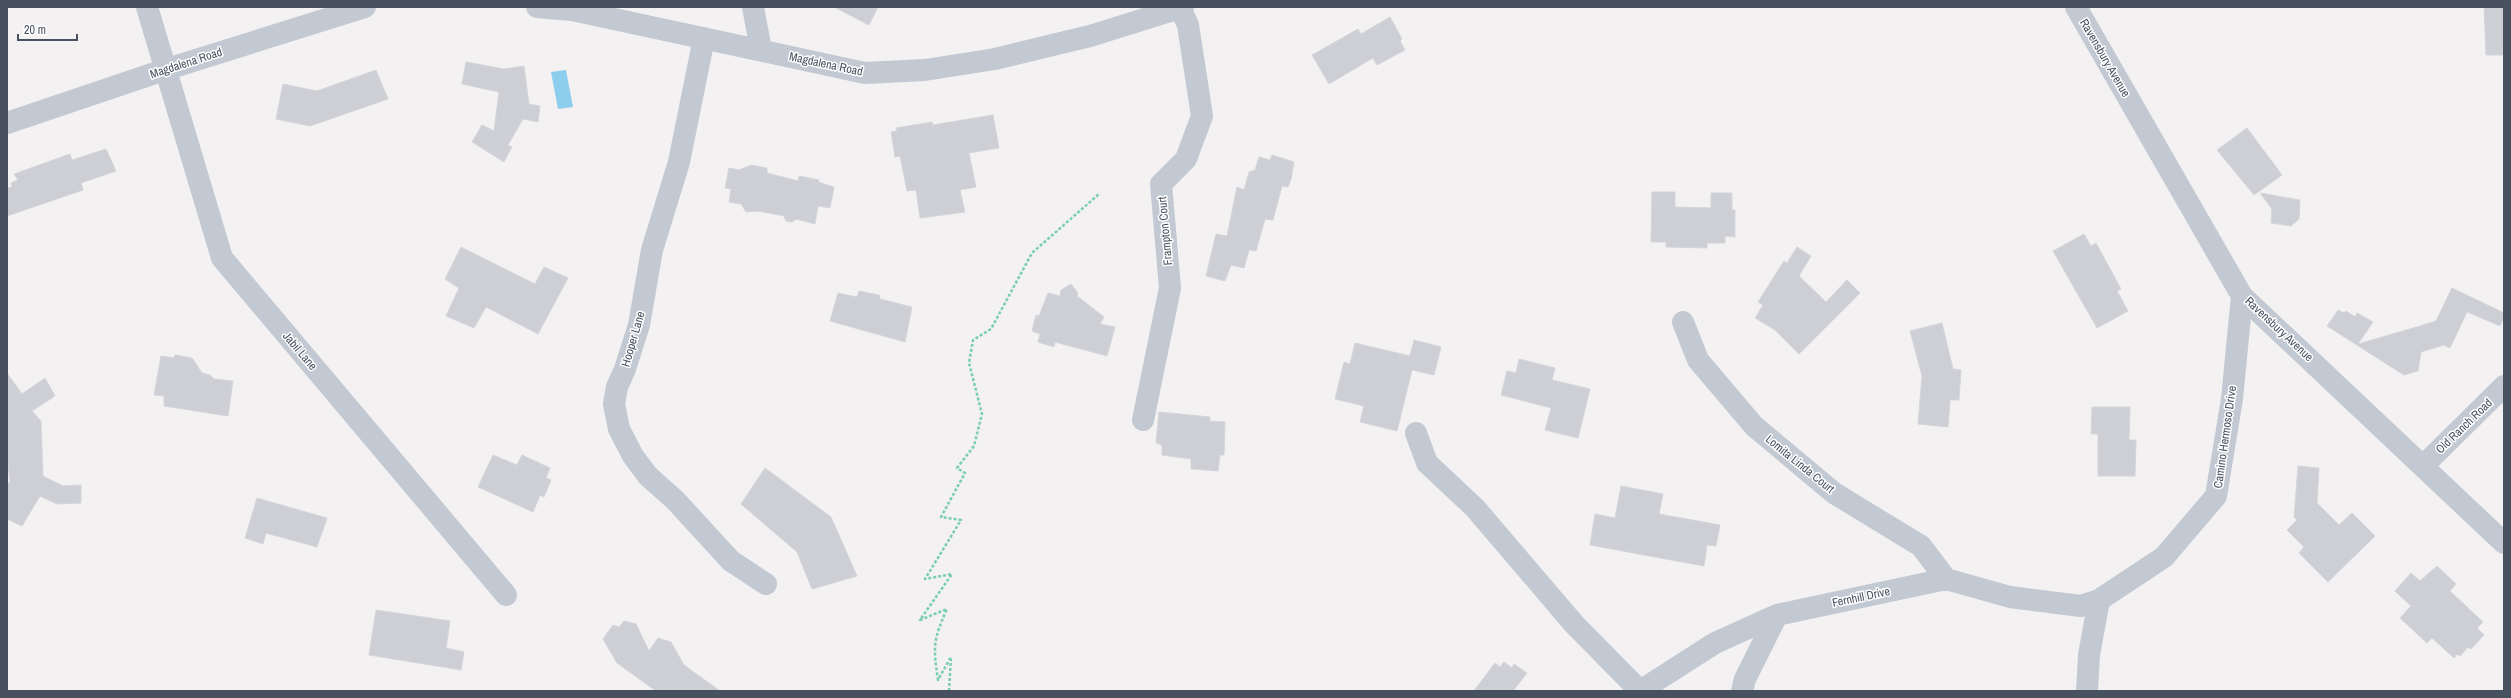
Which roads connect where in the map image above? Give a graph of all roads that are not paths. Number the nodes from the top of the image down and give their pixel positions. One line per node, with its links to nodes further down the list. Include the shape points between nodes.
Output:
1 (147, 7): 9 (street, Jabil Lane)
2 (365, 7): 9 (street, Magdalena Road)
3 (537, 7): 7 (street, Magdalena Road, via 572,10)
4 (753, 7): 8 (street)
5 (2076, 7): 11 (street, Ravensbury Avenue)
6 (1182, 8): 8 (street, Magdalena Road, via 1082,38 995,59 925,70 865,73); 14 (street, Frampton Court, via 1188,25 1202,116 1186,159 1160,184 1170,288)
7 (704, 38): 8 (street, Magdalena Road); 19 (street, Hooper Lane, via 679,162 652,250 639,325 617,387 614,404 619,429 633,456 648,476 675,500 731,561)
8 (761, 50)
9 (164, 70): 10 (street, Magdalena Road); 20 (street, Jabil Lane, via 222,258)
10 (7, 123)
11 (2242, 296): 16 (street, Ravensbury Avenue); 21 (street, Camino Hermoso Drive, via 2232,399 2216,496 2164,557)
12 (1683, 322): 18 (street, Lomita Linda Court, via 1698,360 1754,426 1834,493 1921,546)
13 (2504, 386): 16 (street, Old Ranch Road)
14 (1143, 420)
15 (1416, 434): 23 (street, via 1427,463 1475,508 1574,624)
16 (2424, 465): 17 (street, Ravensbury Avenue)
17 (2504, 543)
18 (1946, 579): 21 (street, Fernhill Drive, via 2010,596 2081,606); 22 (street, Fernhill Drive)
19 (766, 584)
20 (506, 595)
21 (2099, 600): 25 (street, via 2089,655)
22 (1777, 615): 23 (street, Fernhill Drive, via 1715,643); 24 (street, via 1745,679)
23 (1640, 691)
24 (1742, 691)
25 (2087, 691)

